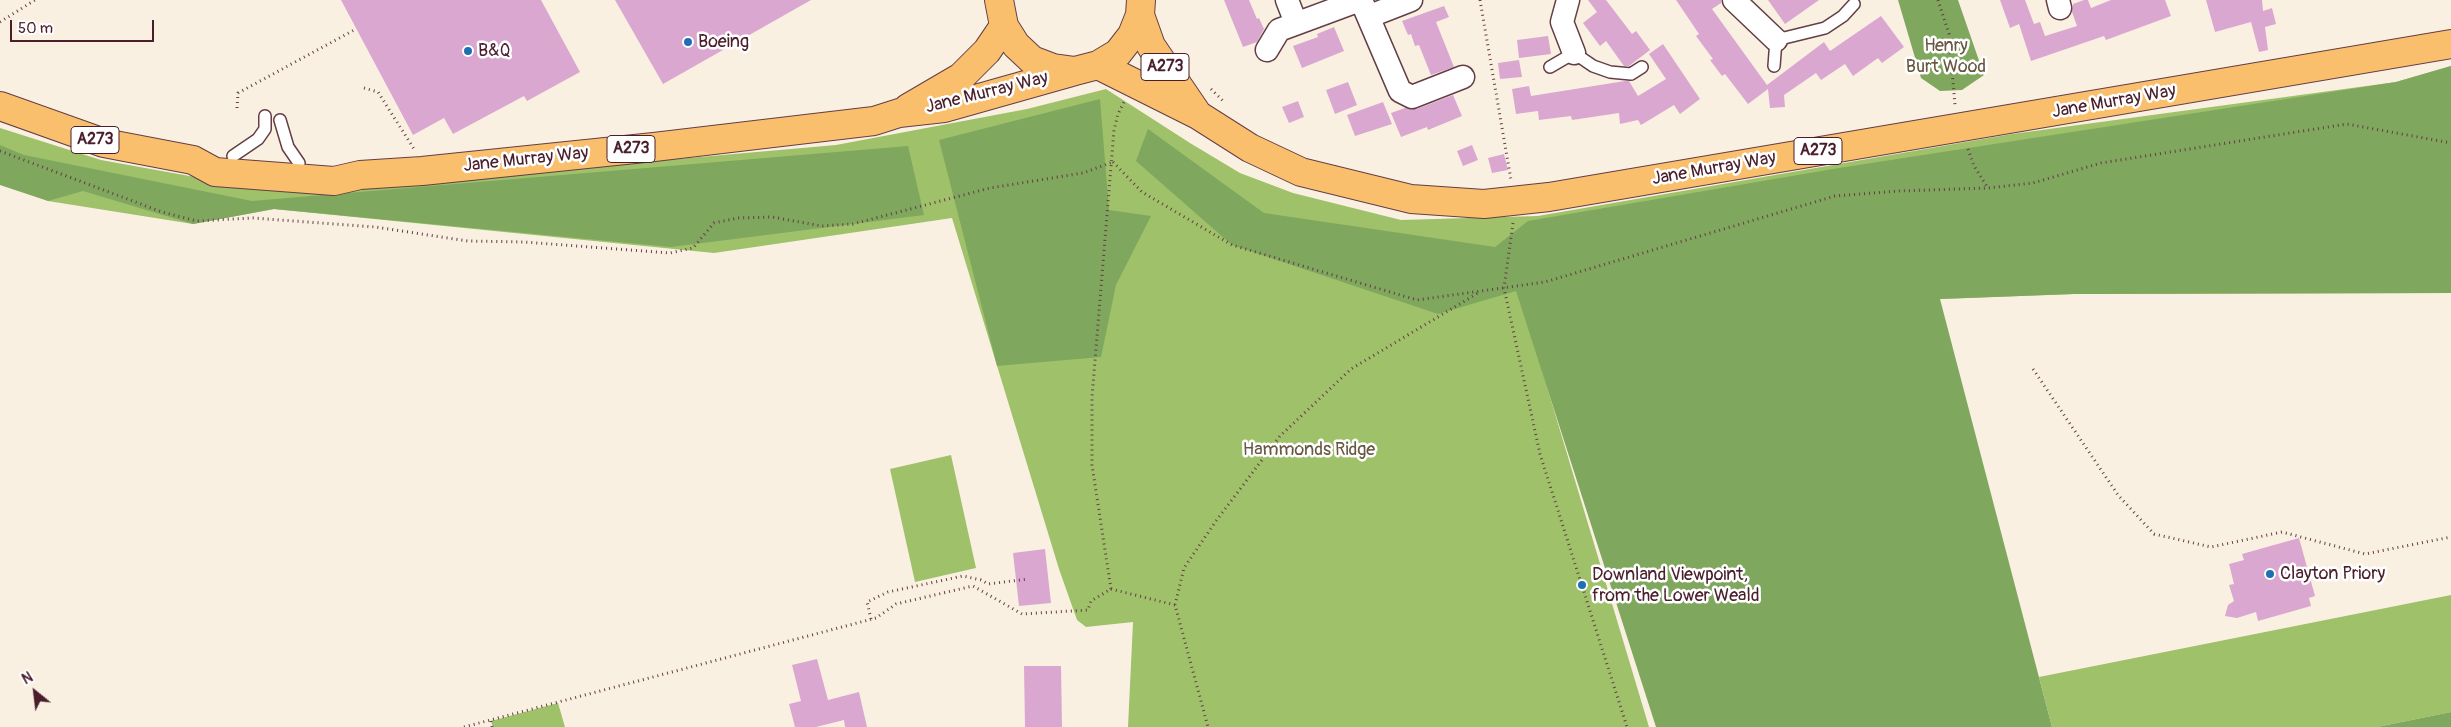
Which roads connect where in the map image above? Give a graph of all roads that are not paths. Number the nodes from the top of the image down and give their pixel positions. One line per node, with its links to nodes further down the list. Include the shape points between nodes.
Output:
1 (1287, 0): 9 (street)
2 (1411, 0): 6 (street)
3 (1568, 0): 13 (street, via 1562,22)
4 (1734, 0): 10 (street)
5 (1854, 4): 10 (lane, via 1824,28)
6 (1364, 5): 9 (street); 18 (street, via 1400,90 1412,96)
7 (1000, 7): 17 (main road, via 1016,45 1032,60 1053,68); 20 (main road, Jane Murray Way / A273, via 987,50 960,77)
8 (1141, 7): 17 (main road, via 1132,35 1118,53); 22 (main road, Jane Murray Way / A273, via 1151,46)
9 (1296, 23): 12 (street, via 1279,30)
10 (1776, 40): 14 (lane)
11 (2451, 44): 22 (main road, Jane Murray Way / A273, via 1484,204 1411,199 1301,172 1250,148)
12 (1267, 50)
13 (1574, 53): 15 (lane); 16 (lane, via 1593,66 1610,72 1631,74)
14 (1774, 66)
15 (1550, 67)
16 (1642, 67)
17 (1087, 68): 20 (main road, Jane Murray Way / A273, via 944,108); 22 (main road, Jane Murray Way / A273)
18 (1463, 77)
19 (0, 106): 25 (main road, Jane Murray Way / A273, via 104,143)
20 (899, 113): 27 (main road, Jane Murray Way / A273, via 874,121 674,145 422,171)
21 (265, 116): 24 (lane, via 265,130 258,139)
22 (1198, 116)
23 (280, 120): 26 (lane, via 288,147)
24 (233, 156): 25 (main road, Jane Murray Way / A273, via 217,155); 26 (main road, Jane Murray Way / A273)
25 (194, 160): 27 (main road, Jane Murray Way / A273, via 215,172 334,181)
26 (299, 163): 27 (main road, Jane Murray Way / A273, via 333,165)
27 (360, 174)

